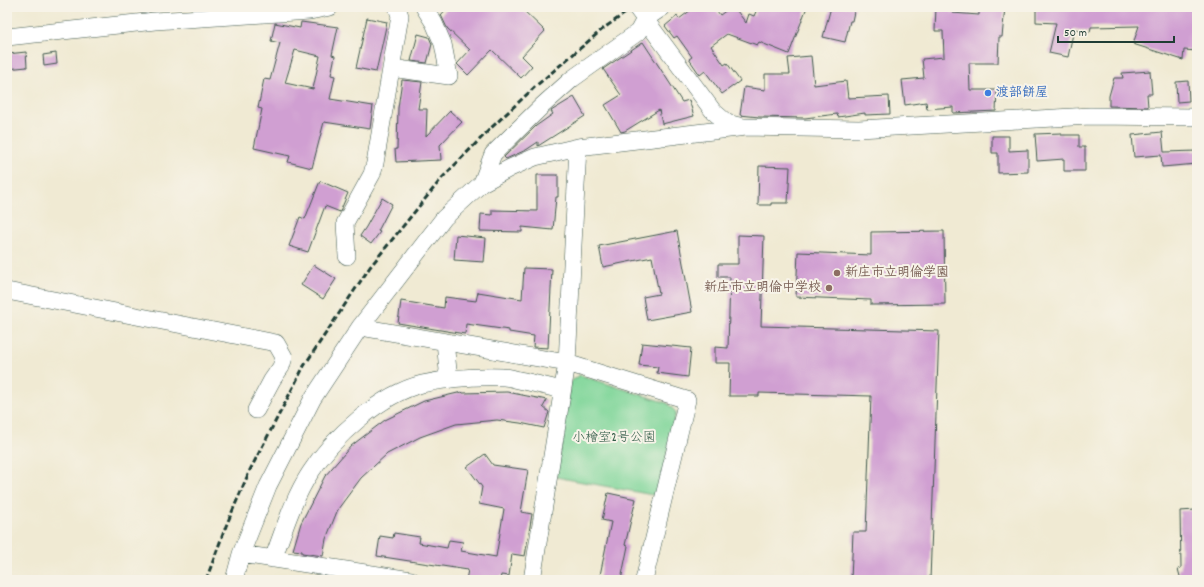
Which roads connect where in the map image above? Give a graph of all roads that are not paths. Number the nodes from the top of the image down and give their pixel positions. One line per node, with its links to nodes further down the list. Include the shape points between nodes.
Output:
1 (330, 7): 6 (street, via 310,12 155,21)
2 (397, 7): 7 (street, via 400,16)
3 (424, 7): 7 (street, via 443,44 449,76)
4 (663, 7): 5 (street)
5 (640, 13): 9 (street, via 713,111 728,123); 11 (street, via 638,32 572,79 492,154)
6 (7, 37)
7 (391, 68): 12 (street, via 372,174 345,223)
8 (1197, 117): 9 (street, via 1090,116 859,129)
9 (746, 128): 10 (street)
10 (578, 147): 11 (street, via 535,157); 16 (street)
11 (482, 183): 14 (street, via 444,218)
12 (346, 256)
13 (7, 291): 19 (street, via 276,343 284,357 281,367)
14 (360, 327): 15 (street); 20 (street, via 313,398 268,486)
15 (445, 342): 16 (street); 17 (street, via 448,370)
16 (567, 363): 18 (street); 25 (street, via 687,400)
17 (446, 380): 18 (street, via 461,377 505,377); 21 (street, via 421,385 399,394 351,426 330,446 310,473 293,505)
18 (562, 390): 24 (street)
19 (256, 410)
20 (241, 554): 21 (street); 22 (street)
21 (273, 559): 23 (street)
22 (234, 580)
23 (411, 580)
24 (532, 580)
25 (644, 580)

